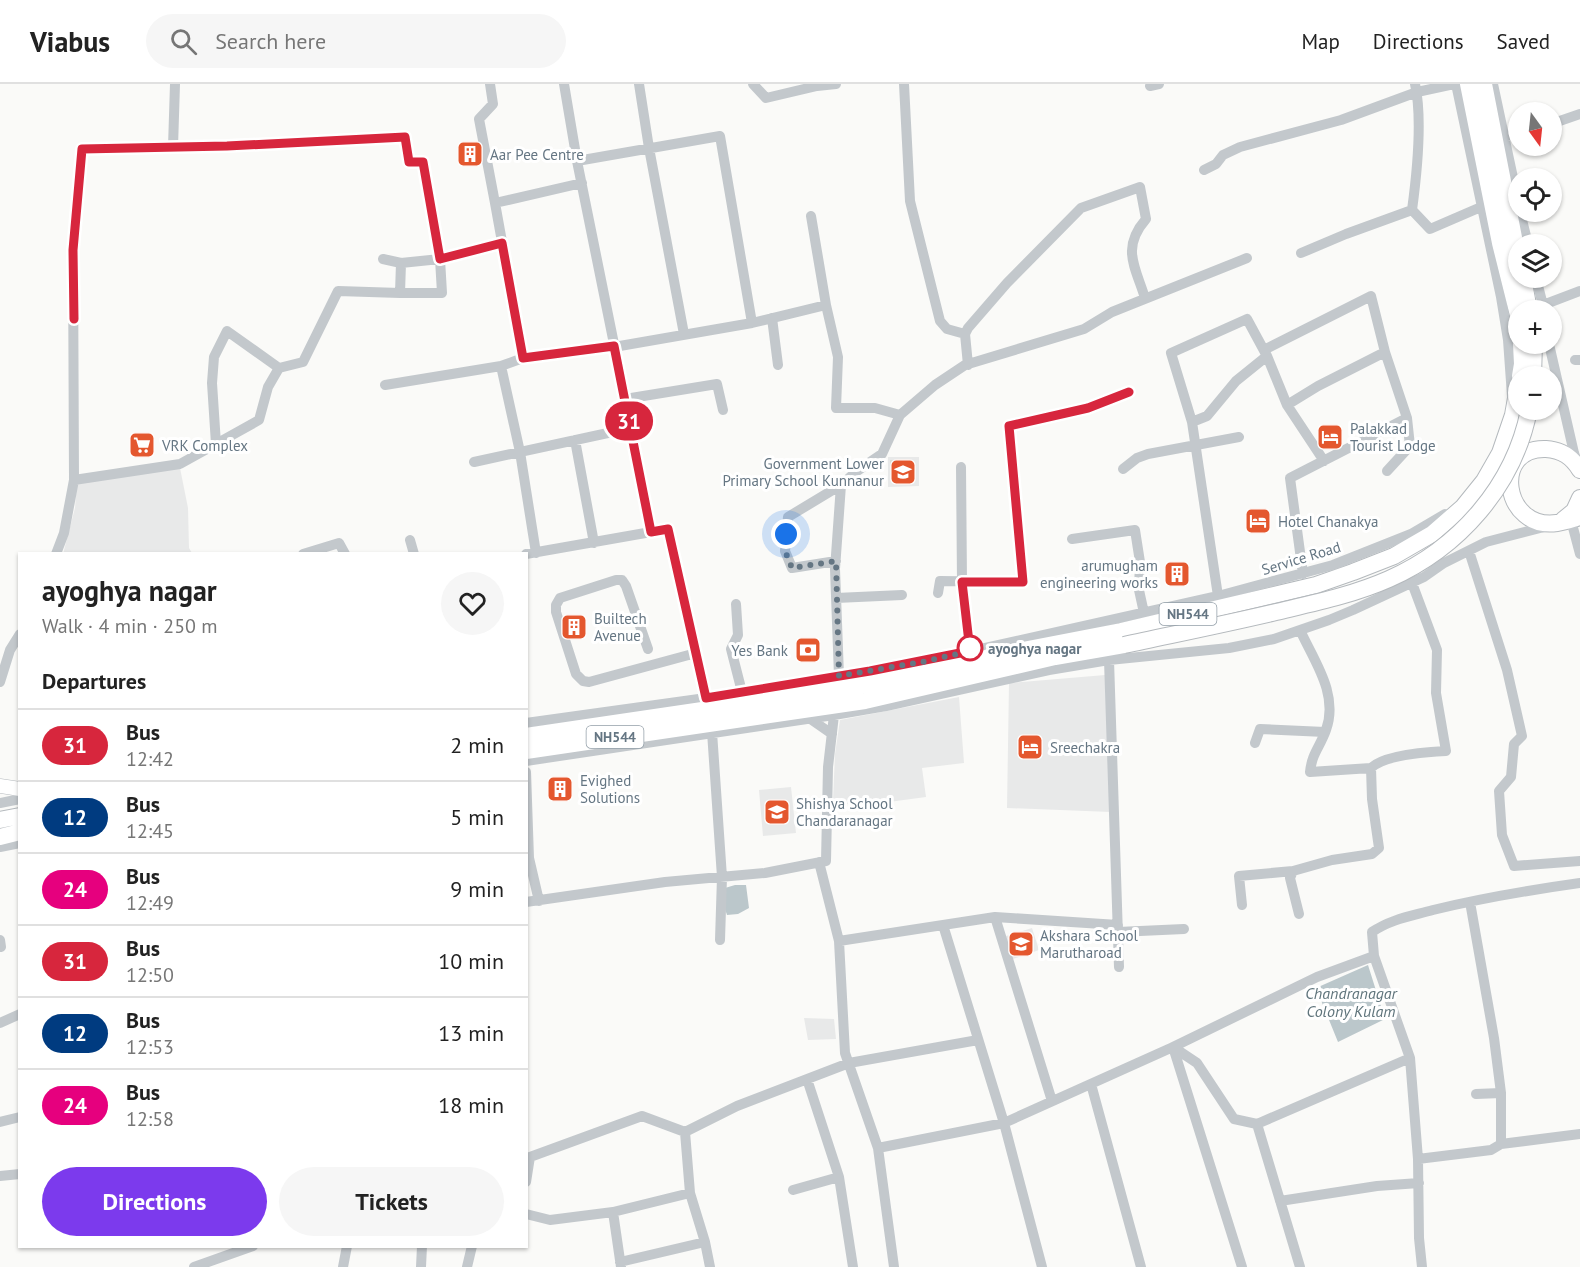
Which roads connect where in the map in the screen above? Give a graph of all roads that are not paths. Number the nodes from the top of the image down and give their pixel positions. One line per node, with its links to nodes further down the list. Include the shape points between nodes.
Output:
1 (175, 84): 17 (street)
2 (490, 84): 23 (street, via 493,104 479,119)
3 (564, 84): 19 (street)
4 (639, 84): 18 (street)
5 (753, 84): 6 (street, via 766,98)
6 (836, 84)
7 (904, 84): 43 (street, via 910,201 940,321 947,329)
8 (1455, 84): 12 (street); 24 (street)
9 (1468, 84): 37 (highway)
10 (1484, 84): 27 (highway)
11 (1492, 84): 16 (street)
12 (1416, 88): 21 (street, via 1341,120 1240,147); 25 (street, via 1419,105)
13 (1580, 114): 14 (street)
14 (1562, 120)
15 (1508, 136): 16 (street)
16 (1504, 137): 20 (street)
17 (173, 147): 32 (street, via 405,137 409,162 423,162); 78 (street, via 82,149 73,250)
18 (649, 148): 19 (street); 41 (street, via 720,136); 42 (street)
19 (577, 161): 22 (street)
20 (1511, 168)
21 (1203, 170)
22 (582, 183): 23 (street); 44 (street)
23 (495, 203): 28 (street)
24 (1481, 207): 25 (street, via 1430,229); 52 (street)
25 (1412, 210): 29 (street)
26 (812, 216): 39 (street)
27 (1513, 234)
28 (502, 243): 32 (street); 48 (street)
29 (1301, 253)
30 (1248, 258): 36 (street)
31 (383, 259): 33 (street)
32 (440, 259): 33 (street); 35 (street, via 442,293)
33 (401, 263): 35 (street)
34 (1580, 291): 38 (street)
35 (400, 293): 53 (street, via 338,291 303,362)
36 (1145, 298): 43 (street, via 1131,252 1135,232 1146,219 1140,187 1082,208 1007,284); 50 (street, via 1083,329)
37 (1514, 300)
38 (1560, 300)
39 (826, 305): 40 (street); 59 (street, via 838,357 836,408 875,408)
40 (772, 318): 41 (street); 49 (street)
41 (752, 323): 42 (street)
42 (684, 334): 44 (street)
43 (965, 334): 50 (street)
44 (614, 346): 48 (street); 56 (street)
45 (1385, 352): 46 (street, via 1371,296); 57 (street); 60 (street)
46 (1265, 353): 57 (street); 63 (street, via 1207,416); 63 (street, via 1247,319 1171,353)
47 (1551, 354): 76 (street)
48 (523, 358): 51 (street)
49 (778, 365)
50 (968, 365): 59 (street, via 935,385)
51 (501, 366): 54 (street); 69 (street)
52 (1513, 366)
53 (279, 369): 67 (street, via 268,387 259,420); 67 (street, via 227,331 214,357)
54 (385, 385)
55 (1129, 392): 96 (street, via 1088,408 1009,426 1023,582)
56 (625, 399): 58 (street, via 717,384); 64 (street)
57 (1287, 405): 71 (street)
58 (723, 410)
59 (900, 415): 80 (street, via 882,454)
60 (1407, 418): 71 (street); 77 (street, via 1410,446)
61 (1517, 420): 70 (highway, NH544)
62 (1521, 420): 122 (highway, NH544, bridge, via 1520,440 1489,501 1443,548 1389,579 1349,594 865,701)
63 (1192, 422): 68 (street)
64 (631, 428): 66 (street); 83 (street)
65 (1239, 437): 68 (street)
66 (575, 441): 69 (street); 86 (street)
67 (216, 444): 78 (street, via 180,464)
68 (1194, 445): 75 (street, via 1148,454); 100 (street)
69 (520, 453): 72 (street); 92 (street)
70 (1500, 453): 74 (highway); 79 (highway, NH544)
71 (1324, 461): 95 (street, via 1290,478)
72 (474, 462)
73 (962, 467): 96 (street)
74 (1513, 468): 76 (highway, via 1518,460 1539,449 1563,453); 82 (highway, via 1511,496 1525,514 1539,522)
75 (1123, 469)
76 (1580, 470)
77 (1388, 471)
78 (74, 480): 88 (street)
79 (1484, 481): 95 (street, Service Road, via 1440,518 1411,534); 120 (highway, NH544, via 1463,507 1432,534 1394,556 1316,585 850,688)
80 (841, 485): 94 (street); 94 (street, via 788,517 785,551 792,568)
81 (1580, 498): 82 (highway)
82 (1569, 520): 87 (street, via 1486,542); 93 (street)
83 (651, 532): 86 (street); 108 (street, via 668,529)
84 (1072, 539): 103 (street, via 1135,530)
85 (410, 540): 91 (street)
86 (594, 543): 92 (street)
87 (1469, 551): 97 (street); 131 (street, via 1507,670 1522,736 1514,744 1511,777 1499,791 1502,835 1514,866)
88 (57, 552)
89 (310, 552): 90 (street, via 339,543)
90 (344, 552)
91 (413, 552)
92 (531, 553)
93 (1580, 554)
94 (836, 561): 101 (street)
95 (1303, 574): 100 (street, Service Road)
96 (962, 582): 98 (street, via 940,581); 107 (street)
97 (1412, 583): 104 (street); 124 (street, via 1437,650 1436,693 1446,751 1390,759)
98 (938, 593)
99 (902, 595): 101 (street)
100 (1218, 596): 103 (street, Service Road)
101 (836, 598): 110 (street)
102 (736, 604): 112 (street, via 738,635 731,649)
103 (1144, 613): 107 (street, Service Road)
104 (1300, 630): 109 (street, via 1229,648); 118 (street, via 1327,686 1330,716)
105 (18, 636): 111 (street)
106 (648, 649): 108 (street, via 622,580 560,598 556,605 576,674 583,681)
107 (970, 651): 110 (street, Service Road)
108 (696, 653): 113 (street)
109 (1109, 660): 114 (street); 143 (street)
110 (839, 676): 112 (street, Service Road)
111 (0, 682)
112 (742, 692): 113 (street, Service Road)
113 (706, 698): 116 (street, Service Road)
114 (834, 715): 115 (street); 119 (street)
115 (809, 718): 117 (street); 119 (street)
116 (528, 723)
117 (712, 732): 123 (street); 134 (street)
118 (1325, 732): 121 (street, via 1260,729); 124 (street, via 1311,758 1310,772)
119 (832, 734): 132 (street, via 826,861)
120 (528, 736)
121 (1255, 743)
122 (528, 750)
123 (528, 761)
124 (1371, 768): 133 (street, via 1378,848 1372,854)
125 (0, 786): 126 (main road)
126 (18, 789)
127 (18, 804): 128 (street)
128 (10, 825): 130 (street)
129 (528, 829): 136 (street, via 529,858)
130 (0, 847)
131 (1580, 861)
132 (819, 862): 134 (street); 146 (street)
133 (1293, 871): 139 (street, via 1239,876); 140 (street, via 1290,878)
134 (722, 877): 136 (street); 145 (street)
135 (1580, 883): 137 (street)
136 (539, 901): 138 (street)
137 (1470, 902): 147 (street, via 1386,922 1372,932); 157 (street)
138 (528, 903)
139 (1242, 905)
140 (1299, 914)
141 (995, 917): 142 (street); 143 (street); 159 (street)
142 (943, 925): 146 (street); 151 (street)
143 (1118, 928): 144 (street); 148 (street)
144 (1184, 929)
145 (720, 940)
146 (839, 941): 154 (street, via 845,1053)
147 (1374, 956): 152 (street, via 1317,977); 153 (street)
148 (1119, 967)
149 (18, 1015): 150 (street)
150 (0, 1023)
151 (978, 1040): 154 (street); 162 (street)
152 (1173, 1047): 156 (street); 163 (street, via 1197,1063 1234,1119); 194 (street)
153 (1410, 1058): 163 (street); 168 (street)
154 (849, 1063): 155 (street); 167 (street)
155 (807, 1079): 164 (street, via 737,1106); 172 (street)
156 (1091, 1084): 159 (street); 193 (street)
157 (1501, 1093): 158 (street); 166 (street)
158 (1476, 1094)
159 (1052, 1101): 162 (street)
160 (18, 1118): 161 (street)
161 (0, 1122)
162 (1004, 1123): 167 (street); 192 (street)
163 (1257, 1124): 176 (street)
164 (685, 1132): 169 (street, via 642,1116 530,1157); 175 (street)
165 (1580, 1134): 166 (street)
166 (1501, 1144): 168 (street, via 1491,1150)
167 (878, 1148): 191 (street)
168 (1418, 1159): 173 (street)
169 (528, 1170)
170 (18, 1174): 171 (street)
171 (0, 1176)
172 (840, 1177): 174 (street); 190 (street)
173 (1419, 1183): 176 (street); 196 (street)
174 (793, 1190)
175 (690, 1193): 177 (street); 179 (street)
176 (1280, 1201): 195 (street)
177 (613, 1212): 178 (street, via 550,1220); 184 (street)
178 (528, 1214)
179 (705, 1242): 184 (street); 189 (street)
180 (247, 1248): 185 (street)
181 (347, 1248): 186 (street)
182 (422, 1248): 187 (street)
183 (472, 1248): 188 (street)
184 (620, 1264)
185 (194, 1267)
186 (343, 1267)
187 (421, 1267)
188 (468, 1267)
189 (710, 1267)
190 (853, 1267)
191 (894, 1267)
192 (1042, 1267)
193 (1141, 1267)
194 (1242, 1267)
195 (1300, 1267)
196 (1422, 1267)

